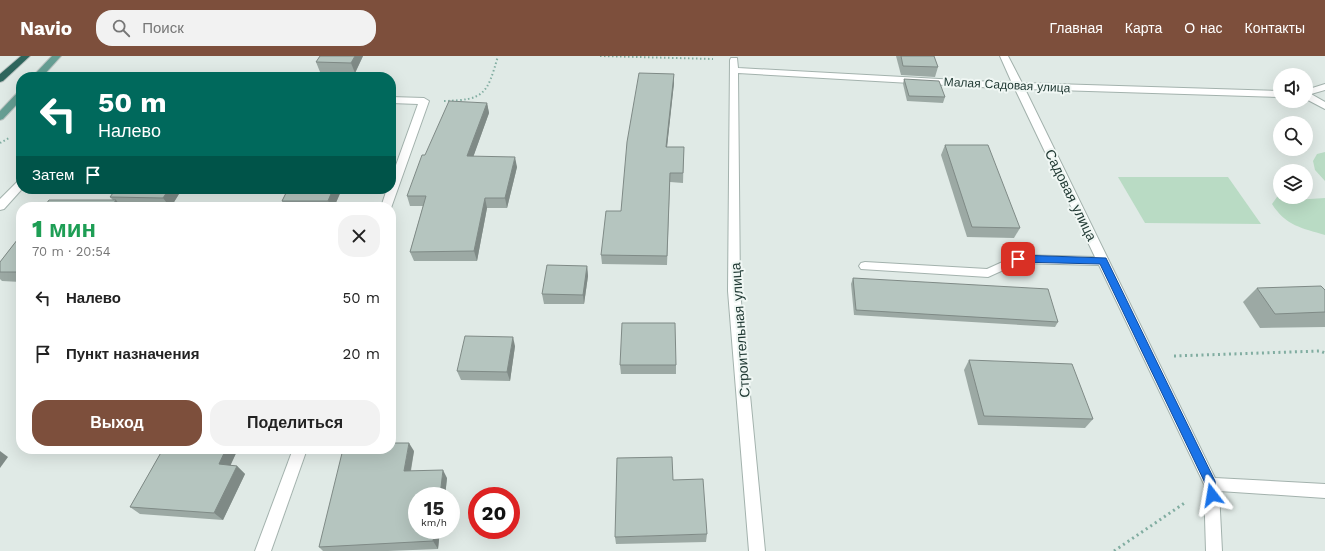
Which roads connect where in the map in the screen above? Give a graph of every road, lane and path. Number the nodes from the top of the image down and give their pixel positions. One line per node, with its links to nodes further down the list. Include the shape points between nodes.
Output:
1 (26, 56): 8 (highway)
2 (57, 56): 7 (main road)
3 (498, 56): 16 (path, via 489,88 482,96 458,101)
4 (600, 56): 6 (path)
5 (1004, 56): 9 (street, Садовая улица)
6 (734, 65): 9 (street, Малая Садовая улица); 32 (street, Строительная улица, via 734,291)
7 (42, 72)
8 (0, 79)
9 (1018, 86): 12 (street, Малая Садовая улица); 24 (street, Садовая улица)
10 (1325, 87): 11 (street)
11 (1313, 91)
12 (1273, 94)
13 (1313, 98): 17 (street)
14 (16, 99): 18 (main road)
15 (396, 100): 16 (street)
16 (424, 101): 21 (street)
17 (1325, 106)
18 (0, 116)
19 (9, 138): 20 (path)
20 (0, 143)
21 (396, 179)
22 (16, 189): 23 (street)
23 (0, 206)
24 (1103, 261): 25 (street, via 1018,259 988,273); 27 (street, Садовая улица)
25 (865, 266)
26 (1325, 353): 27 (path, via 1320,351)
27 (1150, 357): 29 (street, Садовая улица)
28 (298, 454): 31 (street)
29 (1211, 484): 30 (street); 33 (path); 34 (street)
30 (1325, 491)
31 (263, 551)
32 (757, 551)
33 (1114, 551)
34 (1214, 551)

